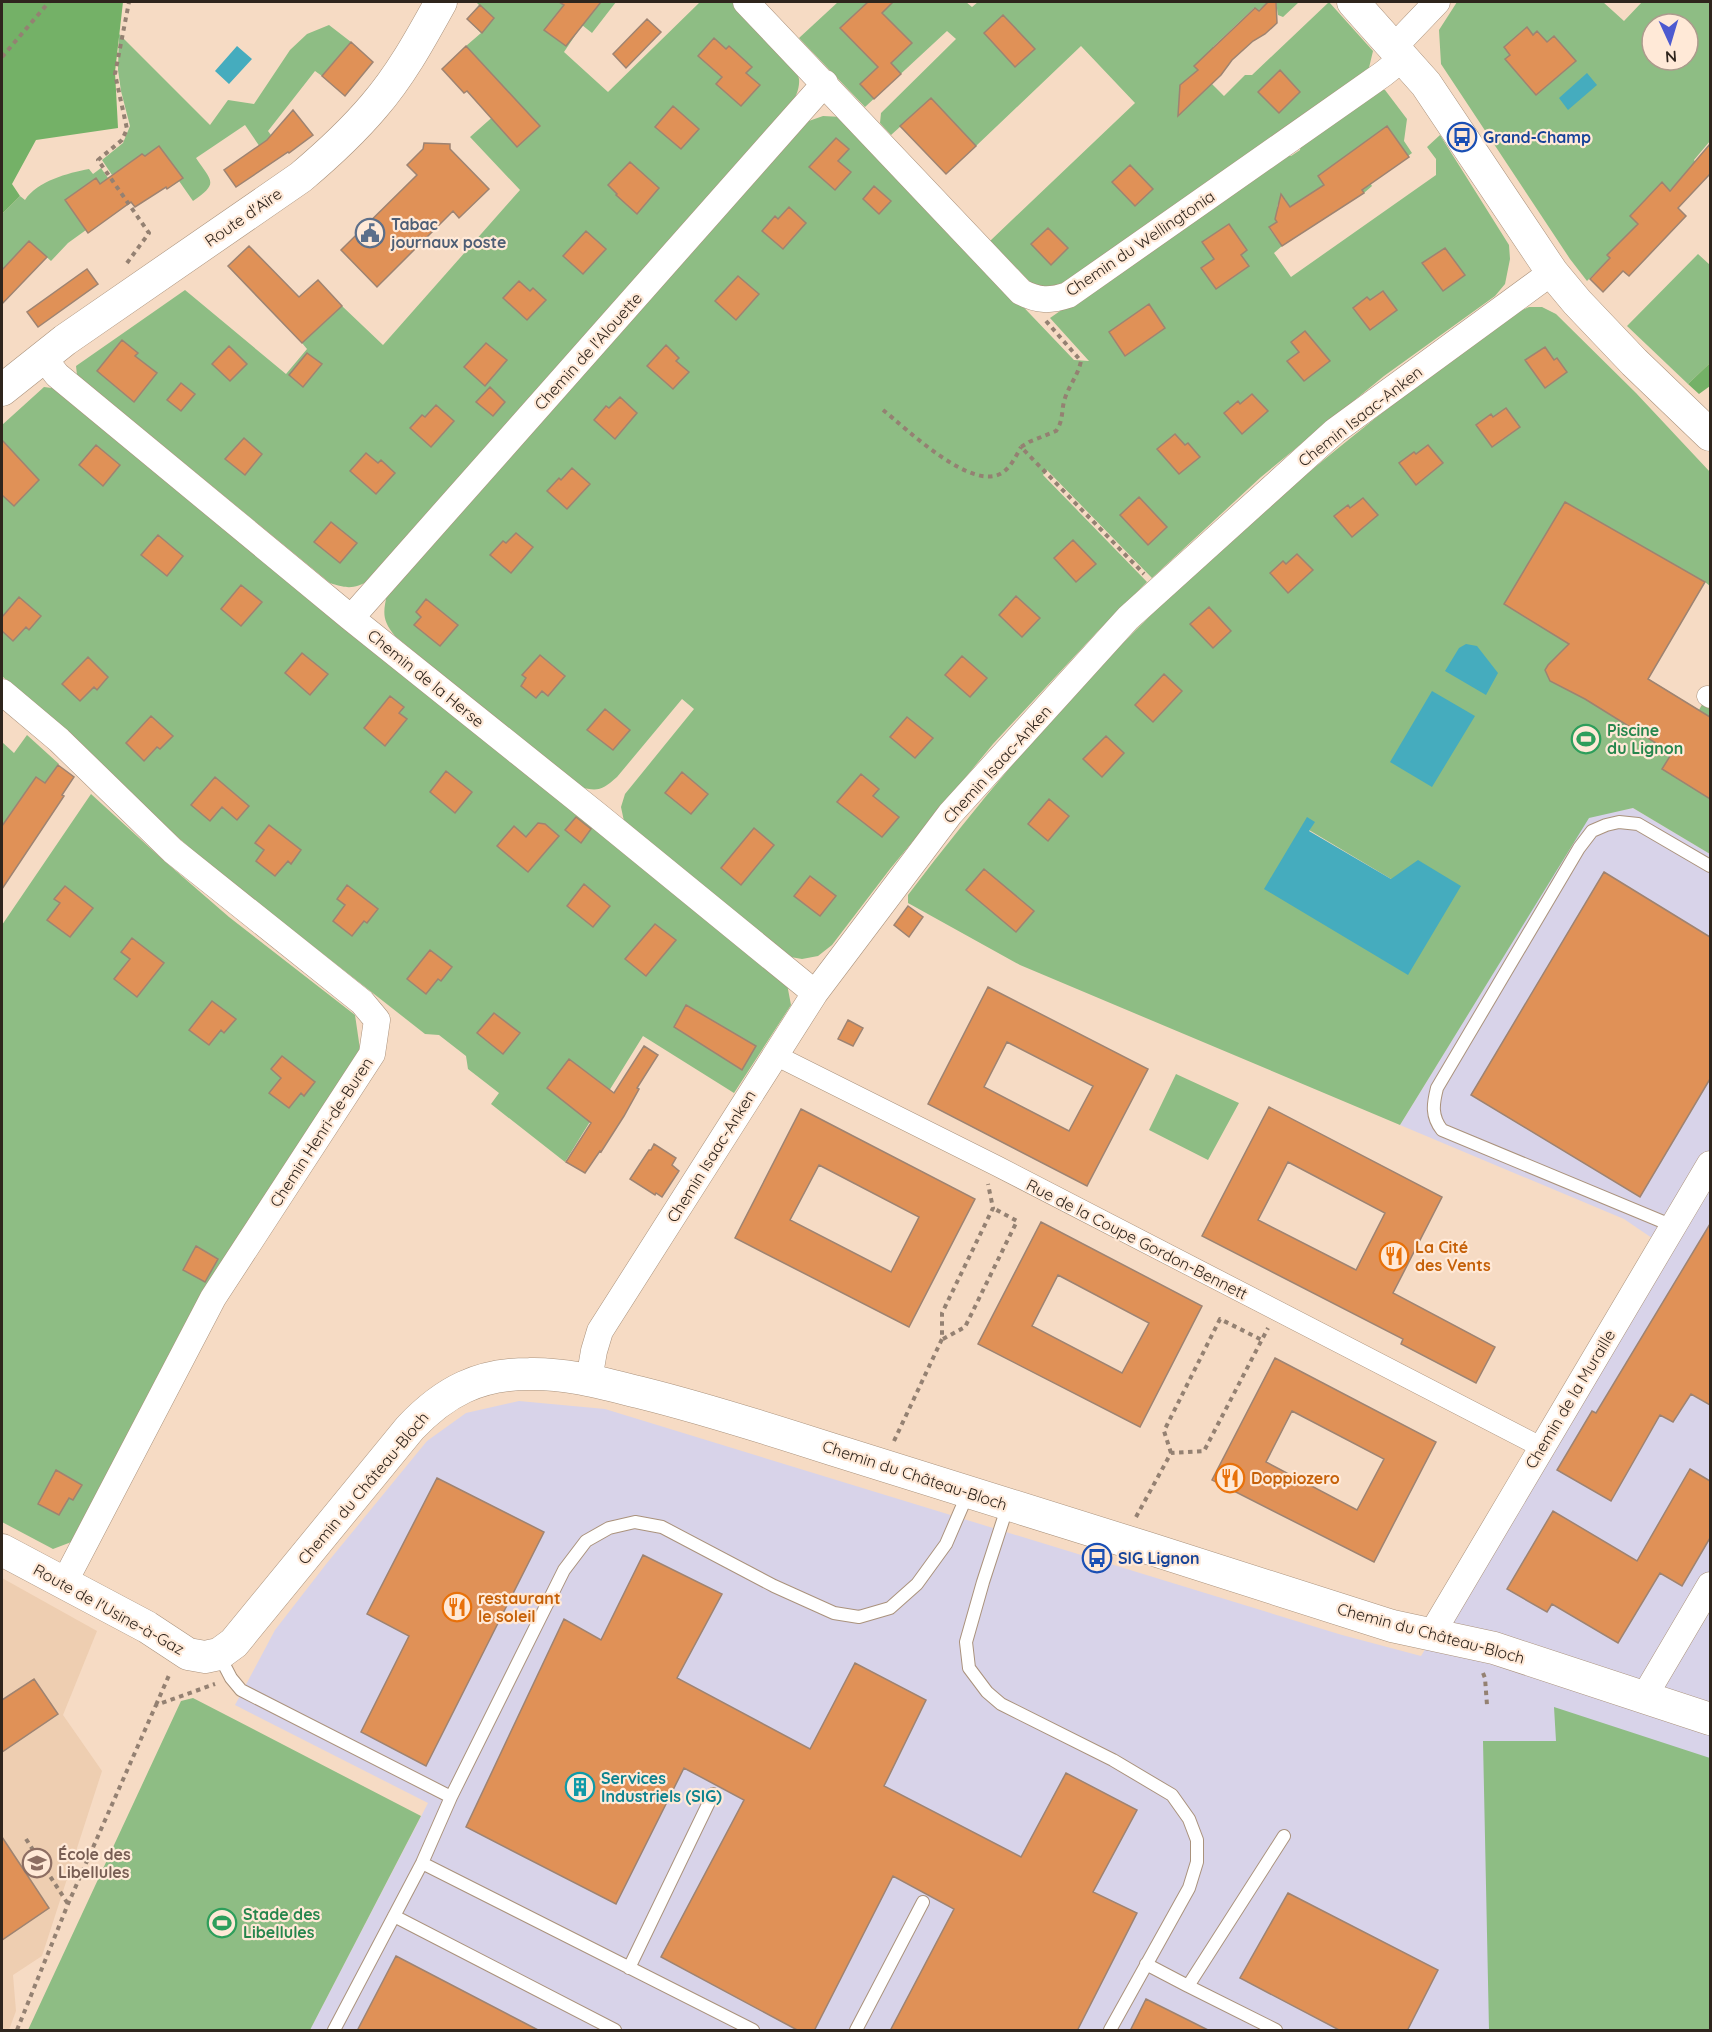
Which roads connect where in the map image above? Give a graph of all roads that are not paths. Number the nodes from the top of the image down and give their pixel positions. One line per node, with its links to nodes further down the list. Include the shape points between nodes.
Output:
1 (441, 2): 8 (street, Route d'Aïre, via 411,55 375,105 330,152)
2 (746, 2): 6 (street)
3 (1353, 2): 5 (street)
4 (1437, 2): 5 (street, Chemin du Wellingtonia)
5 (1398, 52): 6 (street, Chemin du Wellingtonia, via 1383,74 1068,295 1043,300 1021,292); 7 (street, via 1426,84)
6 (825, 83): 11 (street, Chemin de l'Alouette)
7 (1552, 272): 10 (street, via 1626,355); 14 (street, Chemin Isaac-Anken, via 1335,431 1128,618 950,814)
8 (43, 357): 9 (street, Route d'Aïre); 11 (street, Chemin de la Herse, via 57,375)
9 (2, 390)
10 (1710, 435)
11 (351, 618): 14 (street, Chemin de la Herse)
12 (2, 693): 23 (street, Chemin Henri-de-Buren, via 59,740 173,850 362,1002 377,1020 372,1054 213,1298)
13 (1710, 866): 17 (lane, via 1638,824 1619,822 1592,831 1437,1088 1433,1105 1435,1120 1442,1130)
14 (815, 993): 15 (street, Chemin Isaac-Anken)
15 (775, 1055): 18 (street, Chemin Isaac-Anken, via 600,1330); 19 (street, Rue de la Coupe Gordon-Bennett)
16 (1710, 1164): 17 (street, Chemin de la Muraille)
17 (1673, 1226): 19 (street, Chemin de la Muraille)
18 (589, 1380): 20 (street, Chemin du Château-Bloch, via 707,1411); 26 (street, Chemin du Château-Bloch, via 506,1375 470,1384 435,1404 410,1428 234,1643)
19 (1541, 1446): 25 (street, Chemin de la Muraille)
20 (968, 1492): 21 (street, Chemin du Château-Bloch); 30 (lane, via 946,1544 917,1584 890,1608 859,1617 834,1613 774,1586 662,1527 635,1522 609,1528 586,1541 564,1570)
21 (1008, 1505): 25 (street, Chemin du Château-Bloch); 35 (lane, via 966,1642 969,1668 1001,1704 1113,1760 1172,1795 1189,1819 1197,1840 1197,1862 1189,1888)
22 (2, 1550): 23 (street, Route de l'Usine-à-Gaz)
23 (64, 1583): 26 (street, Route de l'Usine-à-Gaz, via 147,1627 188,1654)
24 (1710, 1585): 27 (street)
25 (1431, 1635): 27 (street, Chemin du Château-Bloch, via 1494,1648)
26 (225, 1666): 30 (lane, via 241,1690)
27 (1644, 1697): 28 (street, Chemin du Château-Bloch)
28 (1710, 1719)
29 (713, 1794): 36 (lane)
30 (451, 1797): 32 (lane)
31 (1284, 1836): 37 (lane)
32 (422, 1863): 34 (lane); 36 (lane)
33 (923, 1902): 41 (lane)
34 (394, 1916): 38 (lane); 39 (lane)
35 (1146, 1964): 37 (lane); 42 (lane)
36 (629, 1968): 40 (lane)
37 (1188, 1986): 43 (lane)
38 (334, 2031)
39 (615, 2031)
40 (753, 2031)
41 (856, 2031)
42 (1110, 2031)
43 (1275, 2031)

